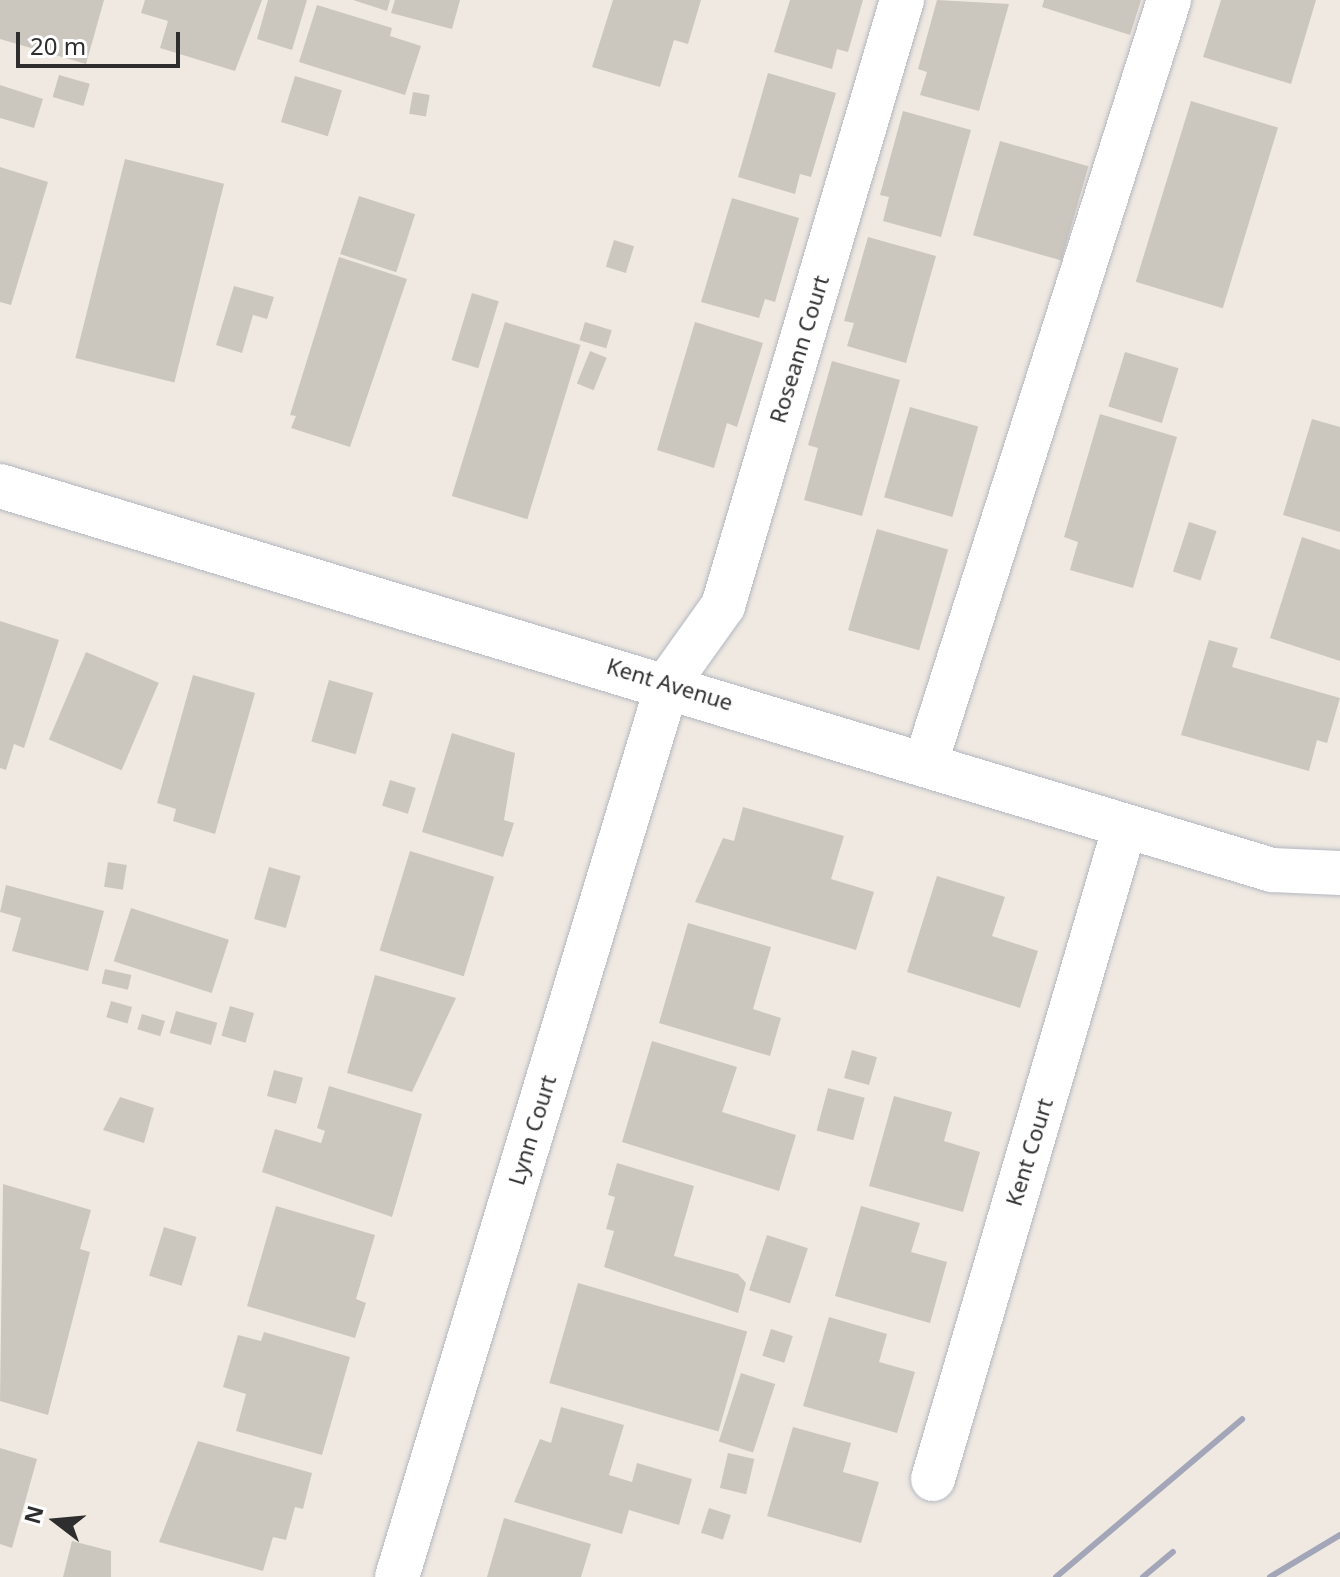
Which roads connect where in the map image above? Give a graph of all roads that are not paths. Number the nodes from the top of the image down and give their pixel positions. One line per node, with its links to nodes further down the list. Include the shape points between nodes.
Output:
1 (902, 0): 4 (street, Roseann Court, via 723,606)
2 (1169, 0): 5 (street)
3 (0, 486): 4 (street, Kent Avenue)
4 (668, 683): 5 (street, Kent Avenue); 9 (street, Lynn Court)
5 (926, 762): 6 (street, Kent Avenue)
6 (1125, 826): 7 (street, Kent Avenue, via 1272,870); 8 (street, Kent Court)
7 (1340, 873)
8 (933, 1479)
9 (397, 1577)

